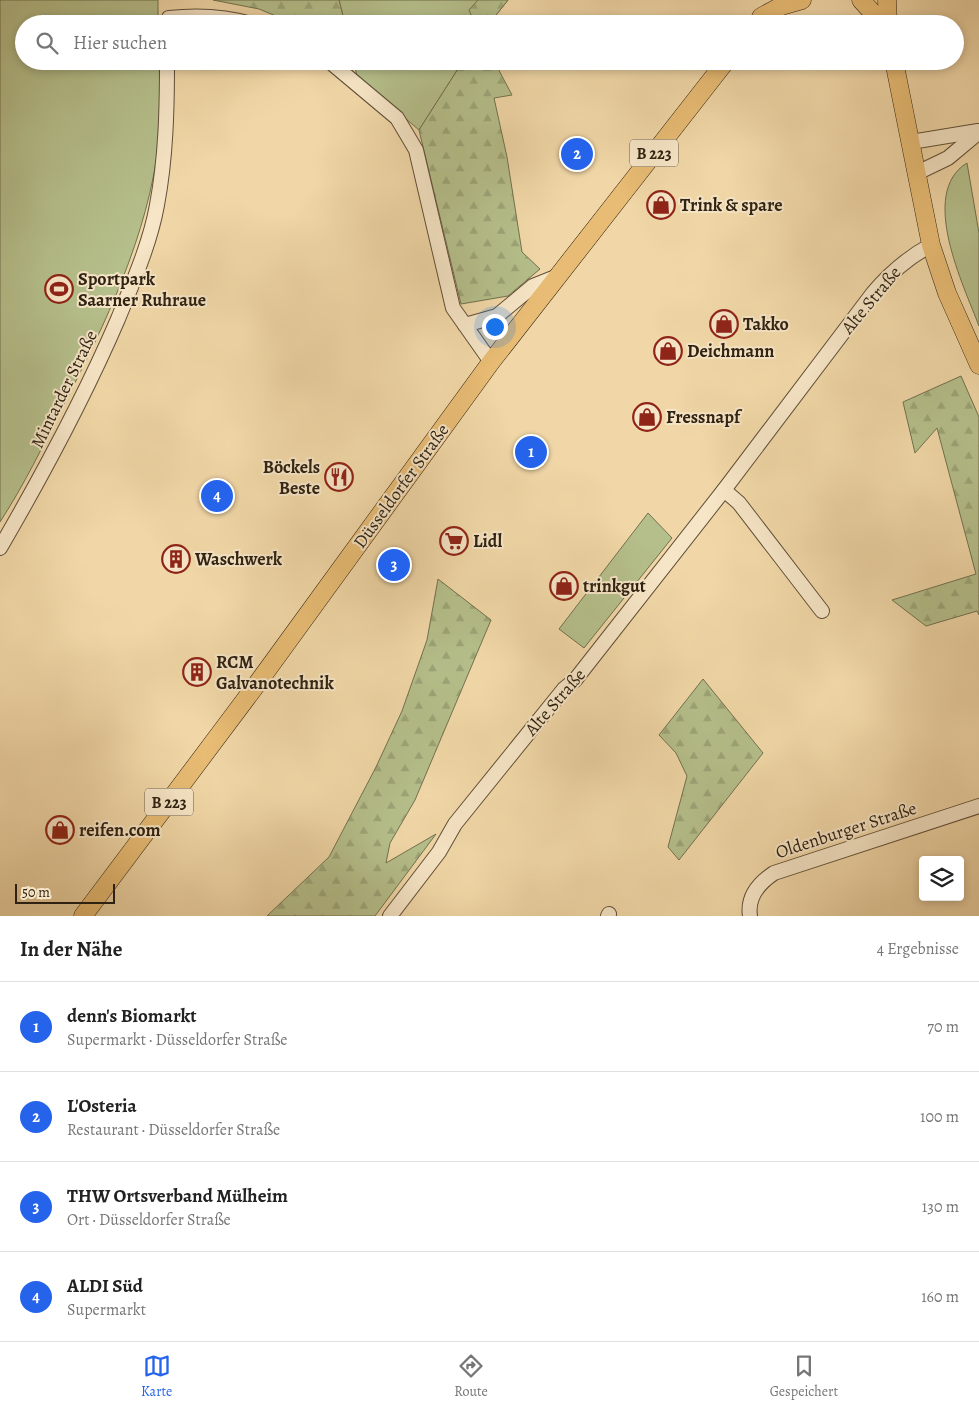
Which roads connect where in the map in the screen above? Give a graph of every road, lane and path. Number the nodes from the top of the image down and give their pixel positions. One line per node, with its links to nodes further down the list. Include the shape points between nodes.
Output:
1 (802, 0): 4 (main road)
2 (860, 0): 6 (main road)
3 (887, 0): 7 (main road)
4 (779, 2): 5 (main road)
5 (765, 15)
6 (874, 15)
7 (888, 15)
8 (167, 70): 21 (street, Mintarder Straße, via 167,108 157,205 140,264 83,395)
9 (340, 70): 17 (street, via 397,118 416,150 453,308)
10 (719, 70): 16 (main road, Düsseldorfer Straße / B 223)
11 (896, 70): 13 (main road)
12 (979, 132): 13 (street); 14 (street, via 948,158)
13 (911, 142): 14 (main road)
14 (917, 173): 15 (main road)
15 (930, 245): 19 (main road); 20 (street, Alte Straße, via 901,263 873,293)
16 (561, 275): 17 (street, via 533,286 497,316); 18 (main road, Düsseldorfer Straße / B 223)
17 (465, 325): 18 (street)
18 (491, 362): 24 (main road, Düsseldorfer Straße / B 223)
19 (979, 365)
20 (724, 490): 22 (street, via 739,503); 25 (street, Alte Straße, via 455,824 439,852)
21 (0, 548)
22 (822, 611)
23 (979, 806): 26 (street, Oldenburger Straße, via 774,873 761,882 752,895)
24 (83, 916)
25 (390, 916)
26 (750, 916)

